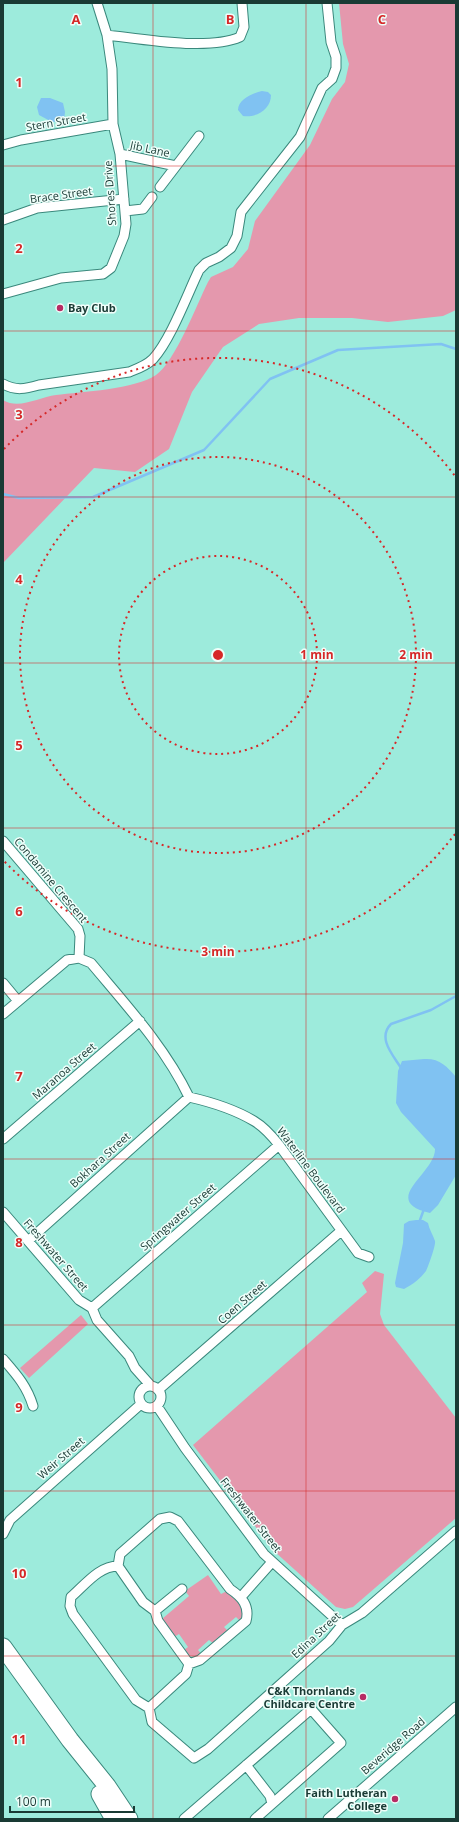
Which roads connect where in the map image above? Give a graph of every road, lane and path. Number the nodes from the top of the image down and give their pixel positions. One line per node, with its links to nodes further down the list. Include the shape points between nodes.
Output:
1 (97, 3): 4 (street, Shores Drive)
2 (242, 3): 4 (street, via 244,27 240,37 230,41 187,43)
3 (327, 3): 16 (street, via 331,42 336,57 332,79 322,88 300,137 241,212 237,236 231,248 199,270 164,346 152,360 128,372 25,389)
4 (107, 35): 5 (street, Shores Drive, via 112,69)
5 (113, 124): 7 (street, Stern Street); 8 (street, Shores Drive)
6 (200, 136): 9 (street, Jib Lane)
7 (3, 145)
8 (120, 154): 9 (street, Jib Lane); 12 (street, Shores Drive)
9 (176, 166): 10 (street, Jib Lane)
10 (160, 187)
11 (152, 197): 13 (street, via 143,208)
12 (124, 198): 13 (street, Shores Drive); 14 (street, Brace Street, via 37,208)
13 (125, 211): 15 (street, Shores Drive, via 124,236 111,268 103,274 61,278)
14 (3, 220)
15 (3, 294)
16 (3, 384)
17 (3, 842): 18 (street, Condamine Crescent, via 78,929)
18 (79, 958): 20 (street, via 67,960); 22 (street, via 91,963)
19 (3, 983): 20 (street)
20 (18, 1001): 21 (street)
21 (3, 1014)
22 (140, 1021): 23 (street); 24 (street, Maranoa Street)
23 (189, 1096): 25 (street, Waterline Boulevard, via 255,1121); 28 (street, Bokhara Street)
24 (3, 1140)
25 (279, 1145): 27 (street, Waterline Boulevard); 30 (street, Springwater Street)
26 (3, 1212): 28 (street, Freshwater Street)
27 (341, 1231): 29 (street, Waterline Boulevard, via 358,1253); 33 (street, Coen Street)
28 (28, 1241): 30 (street, Freshwater Street, via 79,1300)
29 (369, 1257)
30 (92, 1308): 32 (street, Freshwater Street, via 97,1320 129,1356)
31 (3, 1359): 36 (street, via 21,1379 29,1392)
32 (135, 1368): 33 (street, Freshwater Street); 34 (street, Freshwater Street)
33 (155, 1388): 34 (street, via 144,1388); 37 (street, via 160,1393 161,1400)
34 (139, 1394): 35 (street)
35 (141, 1404): 37 (street, via 146,1408); 39 (street, Weir Street, via 10,1520)
36 (33, 1406)
37 (157, 1406): 40 (street, Freshwater Street, via 190,1455)
38 (456, 1532): 45 (street, Edina Street, via 362,1613)
39 (3, 1534)
40 (272, 1562): 43 (street); 45 (street, Freshwater Street)
41 (118, 1566): 43 (street, via 120,1554 160,1519 170,1517 178,1521 230,1589); 44 (street, via 143,1602); 49 (street, via 109,1566 101,1570 71,1597 70,1606 73,1614 136,1700)
42 (182, 1589): 44 (street)
43 (241, 1597): 47 (street, via 248,1613 246,1621 200,1660)
44 (155, 1611): 47 (street, via 158,1621)
45 (342, 1625): 49 (street, Edina Street, via 329,1640 208,1749 194,1758 152,1722)
46 (3, 1647): 50 (highway)
47 (189, 1664): 49 (street, via 186,1674)
48 (456, 1706): 57 (street, Beveridge Road)
49 (148, 1708)
50 (70, 1740): 53 (highway); 54 (highway, via 107,1786)
51 (246, 1765): 52 (street, via 270,1796); 52 (street, via 311,1709 341,1743); 55 (street)
52 (272, 1804): 56 (street)
53 (114, 1819)
54 (129, 1819)
55 (184, 1819)
56 (255, 1819)
57 (328, 1819)

